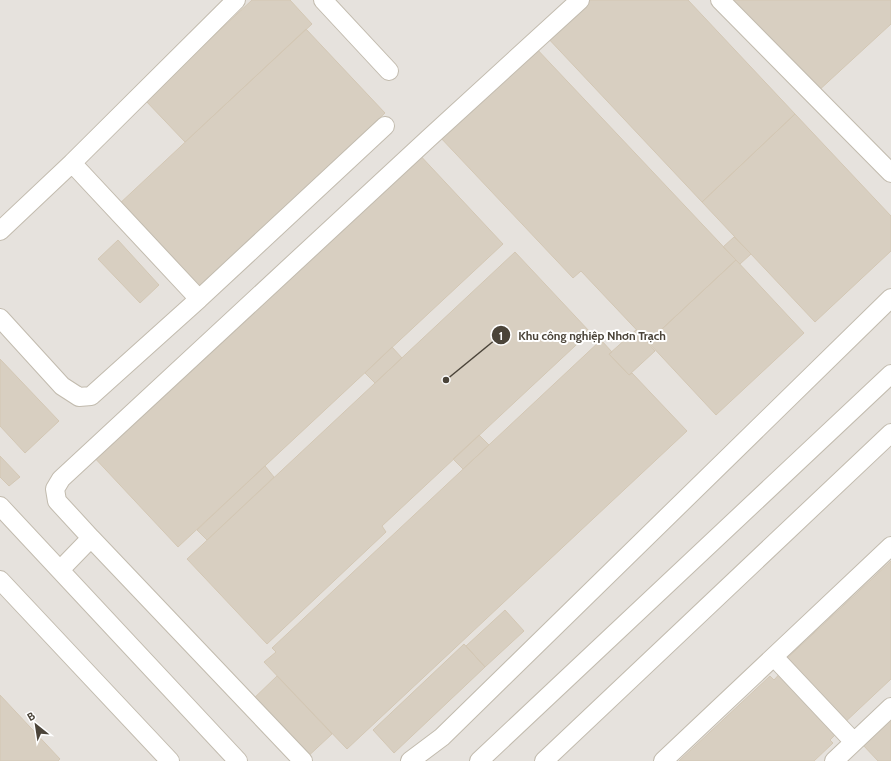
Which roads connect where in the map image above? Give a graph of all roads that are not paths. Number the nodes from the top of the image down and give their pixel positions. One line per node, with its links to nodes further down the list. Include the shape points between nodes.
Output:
1 (236, 0): 7 (street)
2 (324, 0): 5 (street)
3 (580, 0): 16 (street, via 61,479 55,489 57,501)
4 (720, 0): 8 (street)
5 (389, 70)
6 (385, 126): 11 (street)
7 (72, 163): 9 (street); 11 (street)
8 (891, 173)
9 (0, 231)
10 (891, 298): 26 (street, via 442,737)
11 (199, 299): 12 (street, via 91,396 80,397 62,386)
12 (0, 318)
13 (888, 382): 27 (street)
14 (891, 433): 28 (street)
15 (0, 506): 18 (street)
16 (92, 538): 18 (street); 25 (street)
17 (891, 546): 20 (street)
18 (60, 570): 24 (street)
19 (0, 580): 23 (street)
20 (774, 657): 22 (street); 29 (street)
21 (891, 707): 22 (street)
22 (854, 742): 30 (street)
23 (170, 761)
24 (238, 761)
25 (303, 761)
26 (410, 761)
27 (479, 761)
28 (544, 761)
29 (663, 761)
30 (834, 761)

